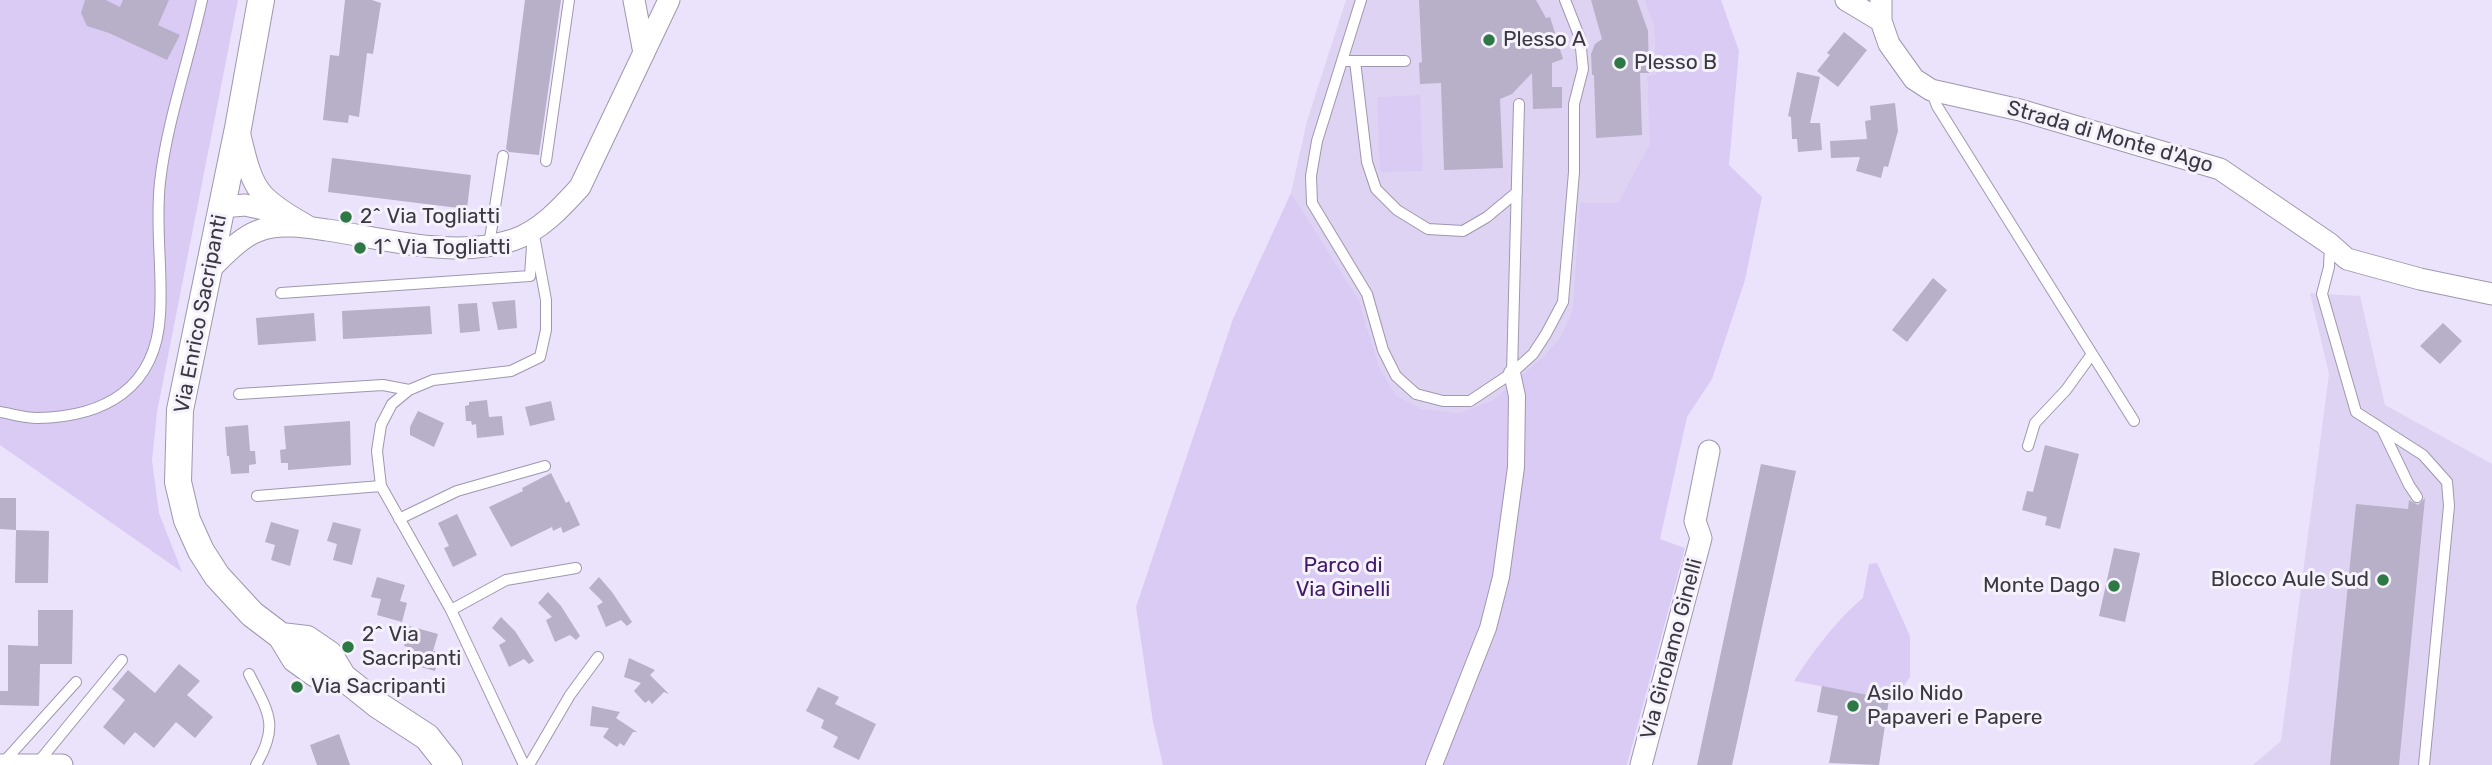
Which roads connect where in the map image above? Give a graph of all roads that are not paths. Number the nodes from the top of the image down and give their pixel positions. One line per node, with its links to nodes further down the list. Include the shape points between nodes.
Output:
1 (202, 0): 32 (lane, via 160,179 160,318 154,355 135,383 109,404 75,414 35,418)
2 (261, 0): 16 (street, Via Enrico Sacripanti)
3 (569, 0): 18 (lane)
4 (634, 0): 10 (street)
5 (668, 0): 10 (street)
6 (1362, 0): 11 (lane)
7 (1566, 0): 29 (lane, via 1580,38 1583,69 1574,104 1574,172 1563,302 1533,354)
8 (1846, 0): 9 (street)
9 (1881, 11): 14 (street, Strada di Monte d'Ago, via 1889,44 1900,63)
10 (644, 53): 22 (street, via 580,187)
11 (1343, 61): 12 (lane); 29 (lane, via 1317,141 1311,203 1367,294 1383,350 1396,376 1416,394 1470,401)
12 (1355, 61): 13 (lane); 19 (lane, via 1367,162 1376,189 1397,210 1428,229 1463,232)
13 (1405, 61)
14 (1931, 90): 23 (street, Strada di Monte d'Ago, via 2020,110 2220,169); 28 (lane)
15 (1519, 104): 19 (lane)
16 (238, 128): 20 (street, Via Enrico Sacripanti); 21 (street, via 262,195)
17 (503, 156): 24 (lane)
18 (547, 161)
19 (1517, 192): 29 (lane)
20 (222, 207): 21 (street); 25 (street, Via Enrico Sacripanti)
21 (284, 221): 24 (street, via 431,246); 25 (street, via 258,231)
22 (533, 230): 24 (street); 26 (lane, via 530,276); 30 (lane, via 546,300 540,357 511,371 433,380)
23 (2330, 244): 27 (street, Strada di Monte d'Ago, via 2347,259); 34 (lane, via 2322,294 2357,412)
24 (489, 245)
25 (208, 271): 52 (street, Via Enrico Sacripanti, via 180,410 178,482 201,551 252,614 281,636 307,639 329,654 343,677 427,737)
26 (281, 293)
27 (2492, 294)
28 (2092, 354): 33 (lane); 35 (lane, via 2035,422)
29 (1512, 373): 54 (street, via 1517,396 1516,467 1501,577 1488,628)
30 (409, 390): 31 (lane, via 383,385); 38 (lane, via 392,404 381,425 377,451)
31 (239, 394)
32 (0, 412)
33 (2134, 421)
34 (2382, 429): 40 (lane); 56 (lane, via 2423,455 2447,482 2448,524)
35 (2028, 446)
36 (1709, 451): 55 (street, Via Girolamo Ginelli, via 1695,521 1701,538)
37 (545, 466): 41 (lane, via 457,491)
38 (381, 486): 39 (lane); 41 (lane)
39 (257, 496)
40 (2417, 497)
41 (399, 519): 43 (lane)
42 (576, 568): 43 (lane, via 506,580)
43 (451, 610): 53 (lane)
44 (598, 656): 53 (lane)
45 (122, 660): 49 (lane)
46 (249, 674): 51 (lane, via 269,716 267,746)
47 (76, 682): 48 (lane)
48 (0, 765): 49 (street)
49 (36, 765): 50 (street)
50 (62, 765)
51 (256, 765)
52 (449, 765)
53 (527, 765)
54 (1434, 765)
55 (1641, 765)
56 (2424, 765)

